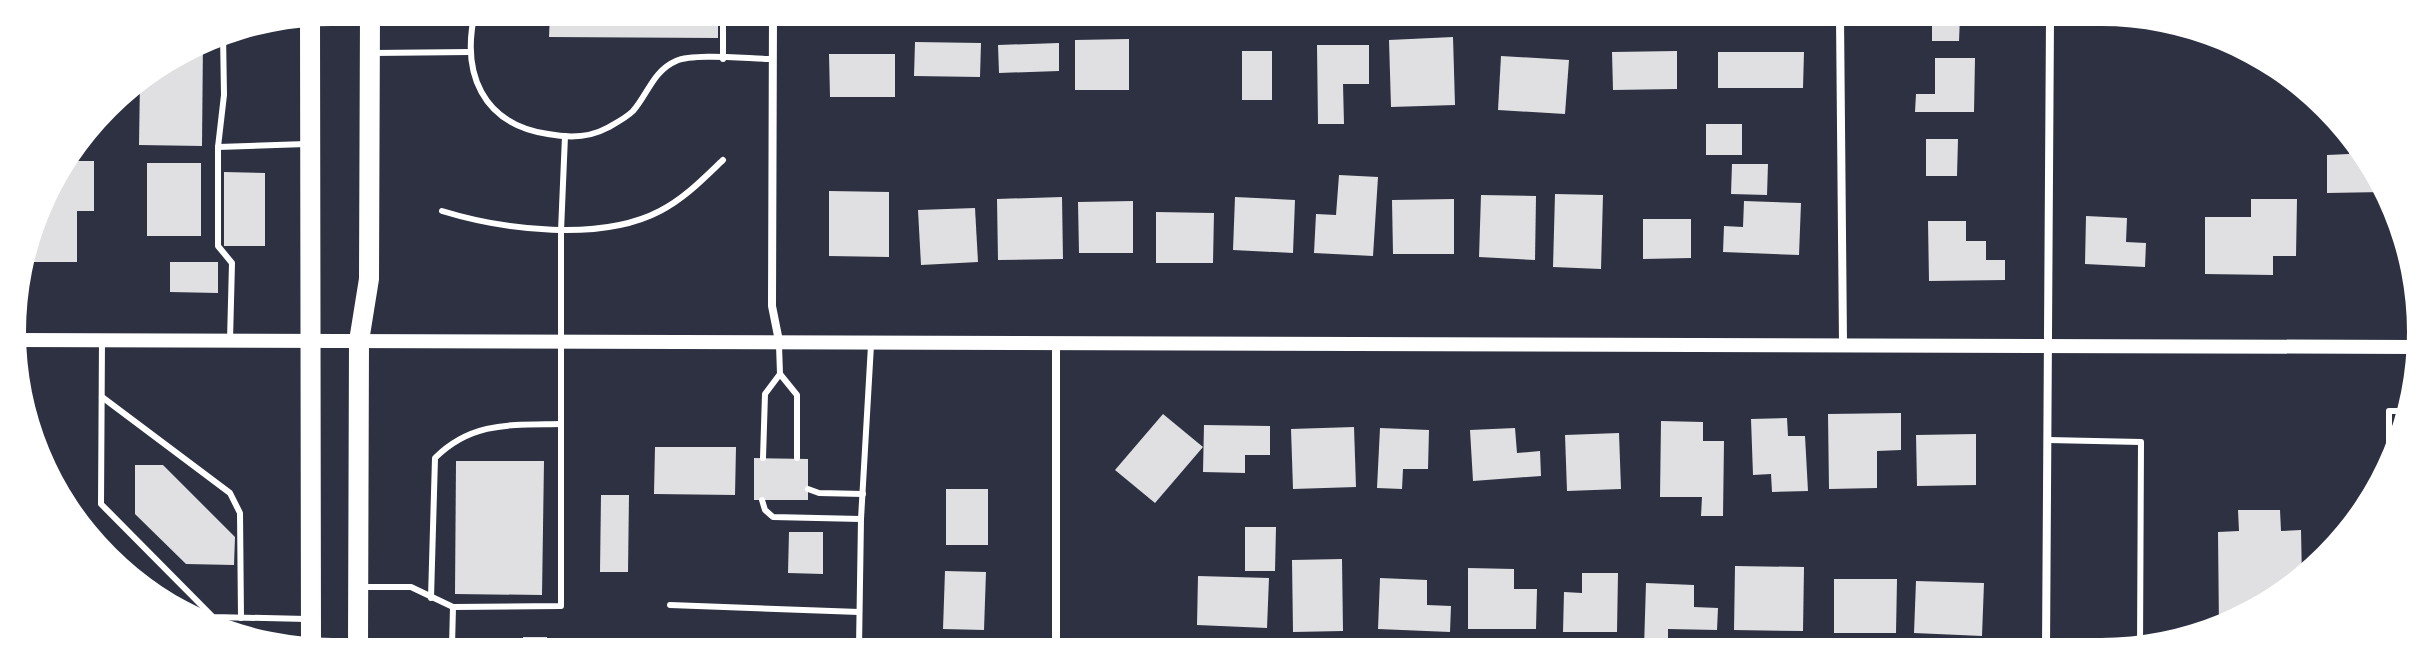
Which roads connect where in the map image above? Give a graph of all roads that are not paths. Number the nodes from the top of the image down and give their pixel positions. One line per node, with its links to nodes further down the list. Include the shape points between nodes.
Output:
1 (370, 26): 10 (main road)
2 (473, 26): 9 (lane)
3 (723, 26): 11 (lane)
4 (773, 26): 12 (street)
5 (1840, 26): 28 (street)
6 (2050, 26): 29 (street)
7 (310, 27): 14 (main road)
8 (223, 46): 15 (lane)
9 (470, 52): 10 (lane); 13 (lane, via 479,89 496,112 519,127)
10 (369, 53): 23 (main road, via 369,279)
11 (723, 59): 12 (lane); 13 (lane, via 684,58 673,63 622,120 597,133)
12 (773, 59): 25 (street, via 772,306)
13 (565, 136): 18 (lane)
14 (310, 143): 15 (lane); 22 (main road)
15 (218, 147): 21 (lane, via 218,246 232,263)
16 (723, 160): 18 (lane, via 659,212)
17 (442, 211): 18 (lane)
18 (561, 231): 24 (lane)
19 (26, 340): 20 (street)
20 (102, 340): 21 (street); 32 (lane)
21 (230, 341): 22 (street)
22 (312, 341): 23 (street); 51 (main road)
23 (359, 341): 24 (street); 43 (main road)
24 (561, 341): 25 (street); 34 (lane)
25 (779, 341): 26 (street); 31 (lane)
26 (871, 341): 27 (street); 40 (lane)
27 (1056, 341): 28 (street); 57 (street)
28 (1843, 343): 29 (street)
29 (2049, 345): 30 (street); 36 (street)
30 (2406, 347)
31 (780, 374): 37 (lane, via 765,394); 38 (lane, via 797,395)
32 (102, 397): 47 (lane, via 101,504); 50 (lane, via 230,493 240,513)
33 (2397, 411): 35 (lane, via 2389,411)
34 (561, 424): 44 (lane, via 494,425 449,444 435,458); 46 (lane, via 561,606)
35 (2389, 435)
36 (2048, 440): 52 (lane, via 2141,442); 58 (street)
37 (763, 458)
38 (797, 458)
39 (808, 489): 40 (lane)
40 (863, 494): 42 (lane)
41 (762, 500): 42 (lane, via 773,517)
42 (861, 519): 48 (lane)
43 (358, 587): 44 (lane, via 411,587); 54 (main road)
44 (431, 598): 46 (lane)
45 (670, 605): 48 (lane)
46 (453, 607): 55 (lane)
47 (207, 611)
48 (859, 612): 56 (lane)
49 (221, 617): 50 (lane)
50 (241, 618): 51 (lane)
51 (311, 619): 53 (main road)
52 (2140, 635)
53 (311, 637)
54 (358, 638)
55 (452, 638)
56 (859, 638)
57 (1056, 638)
58 (2046, 638)

